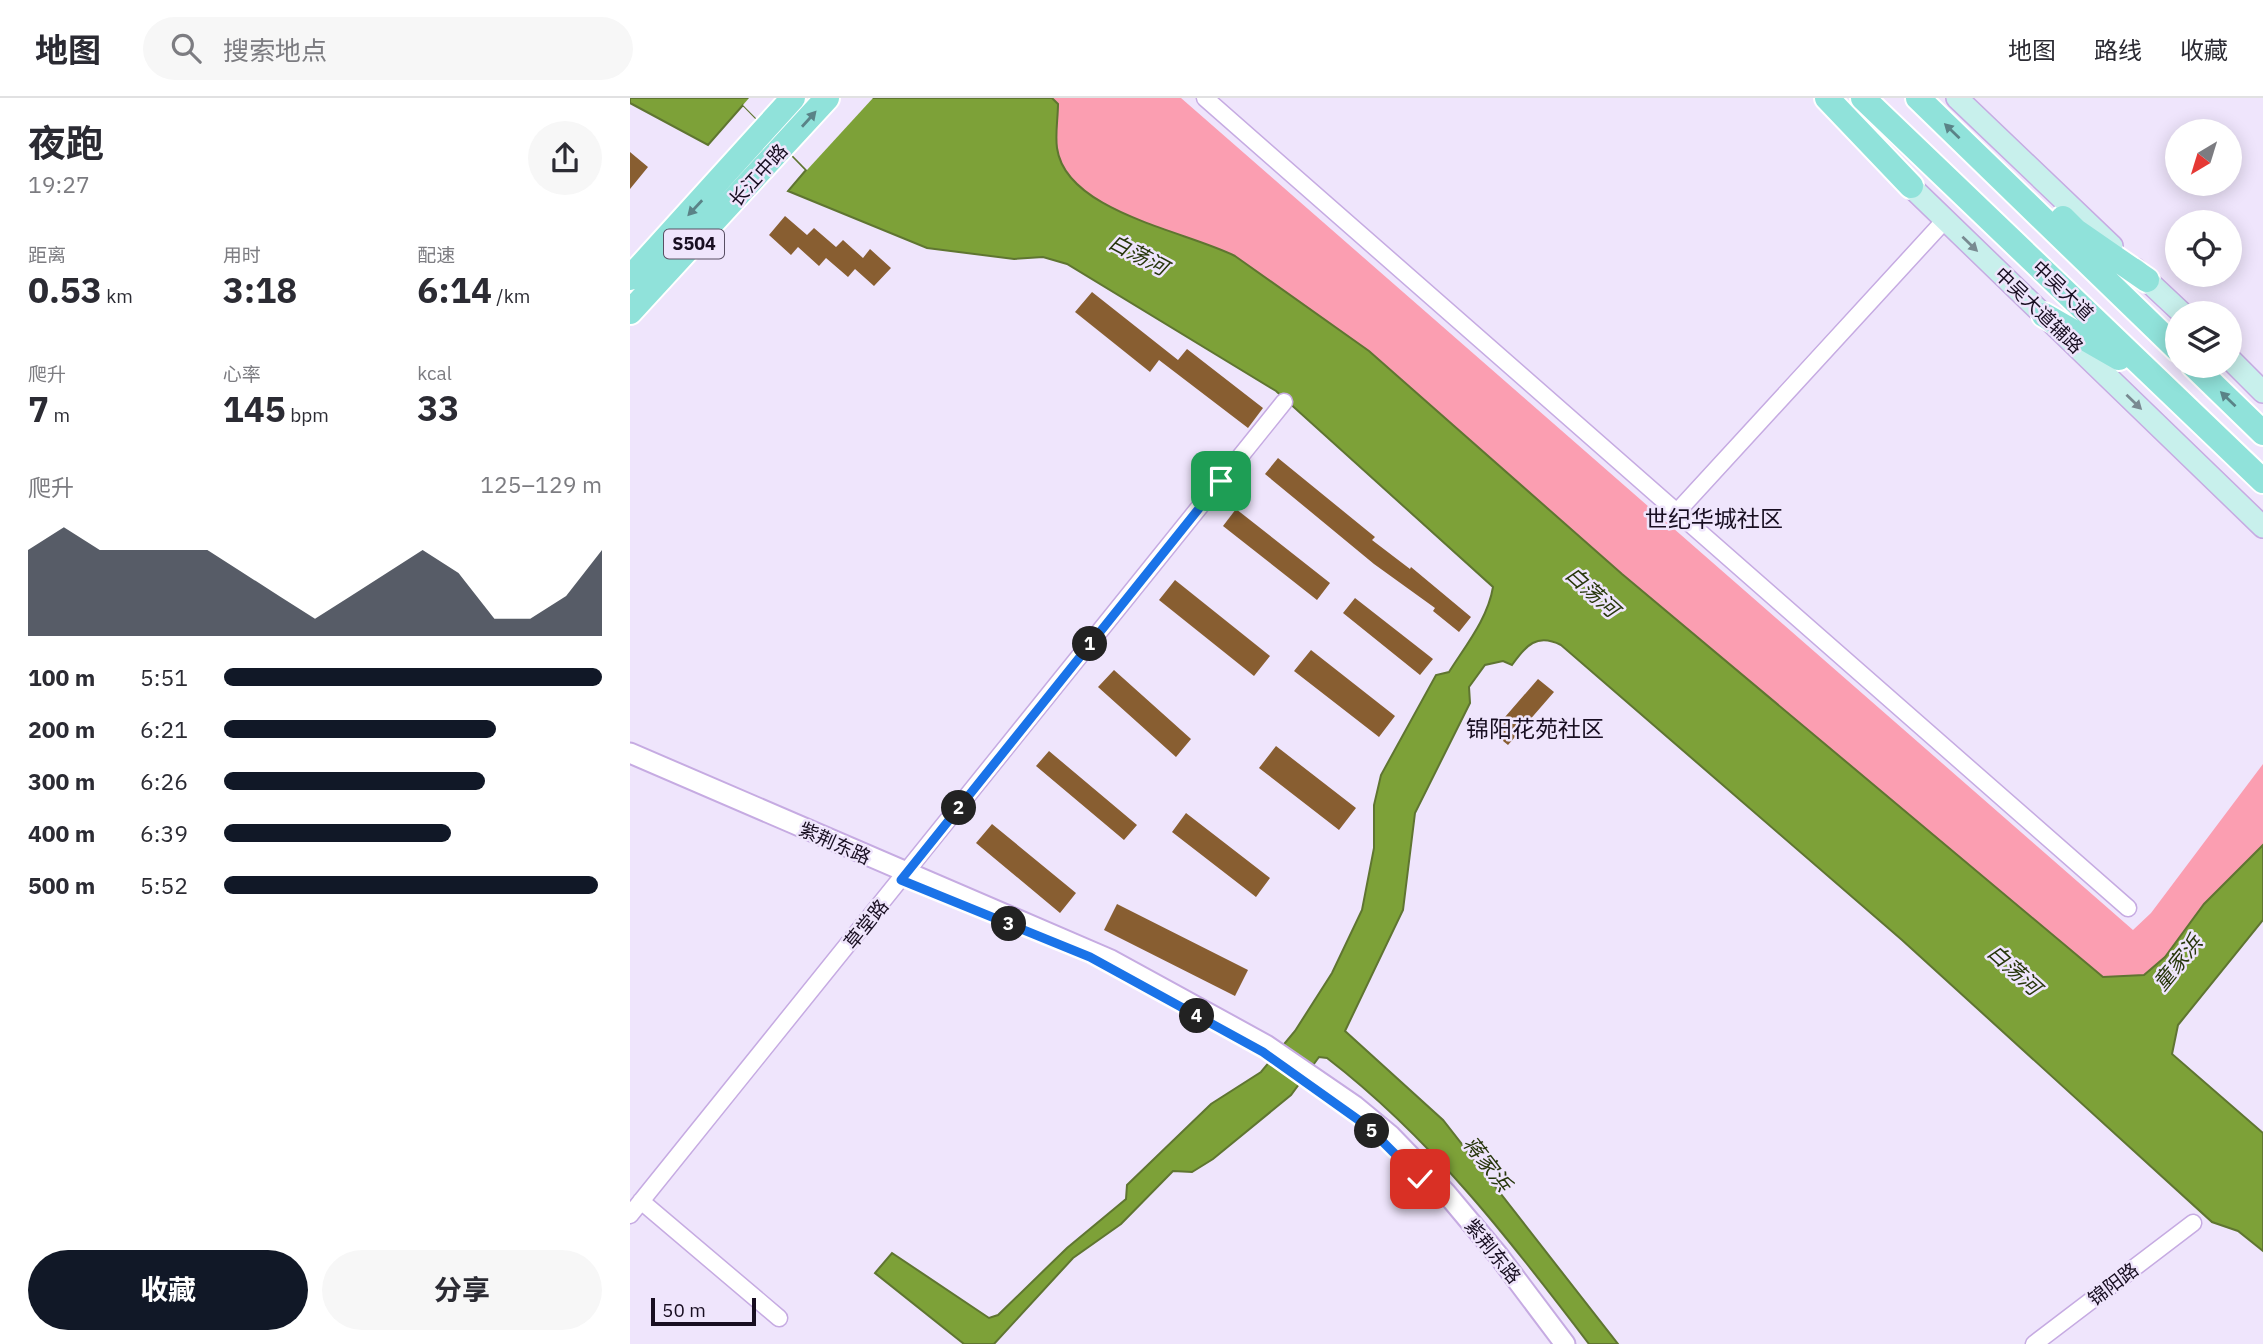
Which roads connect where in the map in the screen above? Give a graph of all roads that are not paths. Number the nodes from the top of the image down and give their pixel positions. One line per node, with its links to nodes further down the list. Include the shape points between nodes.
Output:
1 (793, 98): 14 (main road, 长江中路 / S504, one-way to 14)
2 (827, 98): 17 (main road, 长江中路 / S504, one-way to 2)
3 (1205, 98): 28 (street)
4 (1812, 98): 11 (main road, 中吴大道辅路)
5 (1826, 98): 11 (main road)
6 (1863, 98): 13 (main road, 中吴大道)
7 (1875, 98): 10 (main road, via 1979,195 1991,199 1996,193)
8 (1918, 98): 10 (main road, 中吴大道, one-way to 8)
9 (1957, 98): 15 (main road)
10 (1983, 160): 15 (main road, via 2031,187 2076,231); 19 (main road, 中吴大道)
11 (1910, 186): 12 (main road, 中吴大道辅路)
12 (1945, 220): 18 (main road, 中吴大道辅路, one-way to 18); 28 (street)
13 (2043, 270): 20 (main road, via 2034,252 2033,244 2039,240); 25 (main road, 中吴大道)
14 (630, 278)
15 (2147, 280): 16 (main road)
16 (2169, 301)
17 (630, 312)
18 (2044, 315): 25 (main road, via 2115,354 2163,402); 29 (main road, 中吴大道辅路, one-way to 29)
19 (2165, 337)
20 (2165, 358)
21 (2242, 371): 23 (main road)
22 (2204, 378): 26 (main road, one-way to 22)
23 (2263, 392)
24 (1284, 402): 32 (street, 草堂路)
25 (2210, 431): 27 (main road, 中吴大道)
26 (2263, 433)
27 (2263, 481)
28 (1676, 512): 33 (street)
29 (2263, 527)
30 (630, 754): 32 (street, 紫荆东路)
31 (630, 764): 32 (street, 紫荆东路)
32 (903, 877): 34 (street, 紫荆东路, via 1090,957 1264,1049); 35 (street, 草堂路)
33 (2128, 908)
34 (1319, 1084): 39 (street, 紫荆东路, via 1420,1179 1483,1251); 40 (street, 紫荆东路, via 1390,1135 1446,1193)
35 (641, 1201): 36 (street, 草堂路); 38 (street)
36 (630, 1215)
37 (2193, 1223): 41 (street, 锦阳路)
38 (779, 1318)
39 (1553, 1344)
40 (1565, 1344)
41 (2034, 1344)

